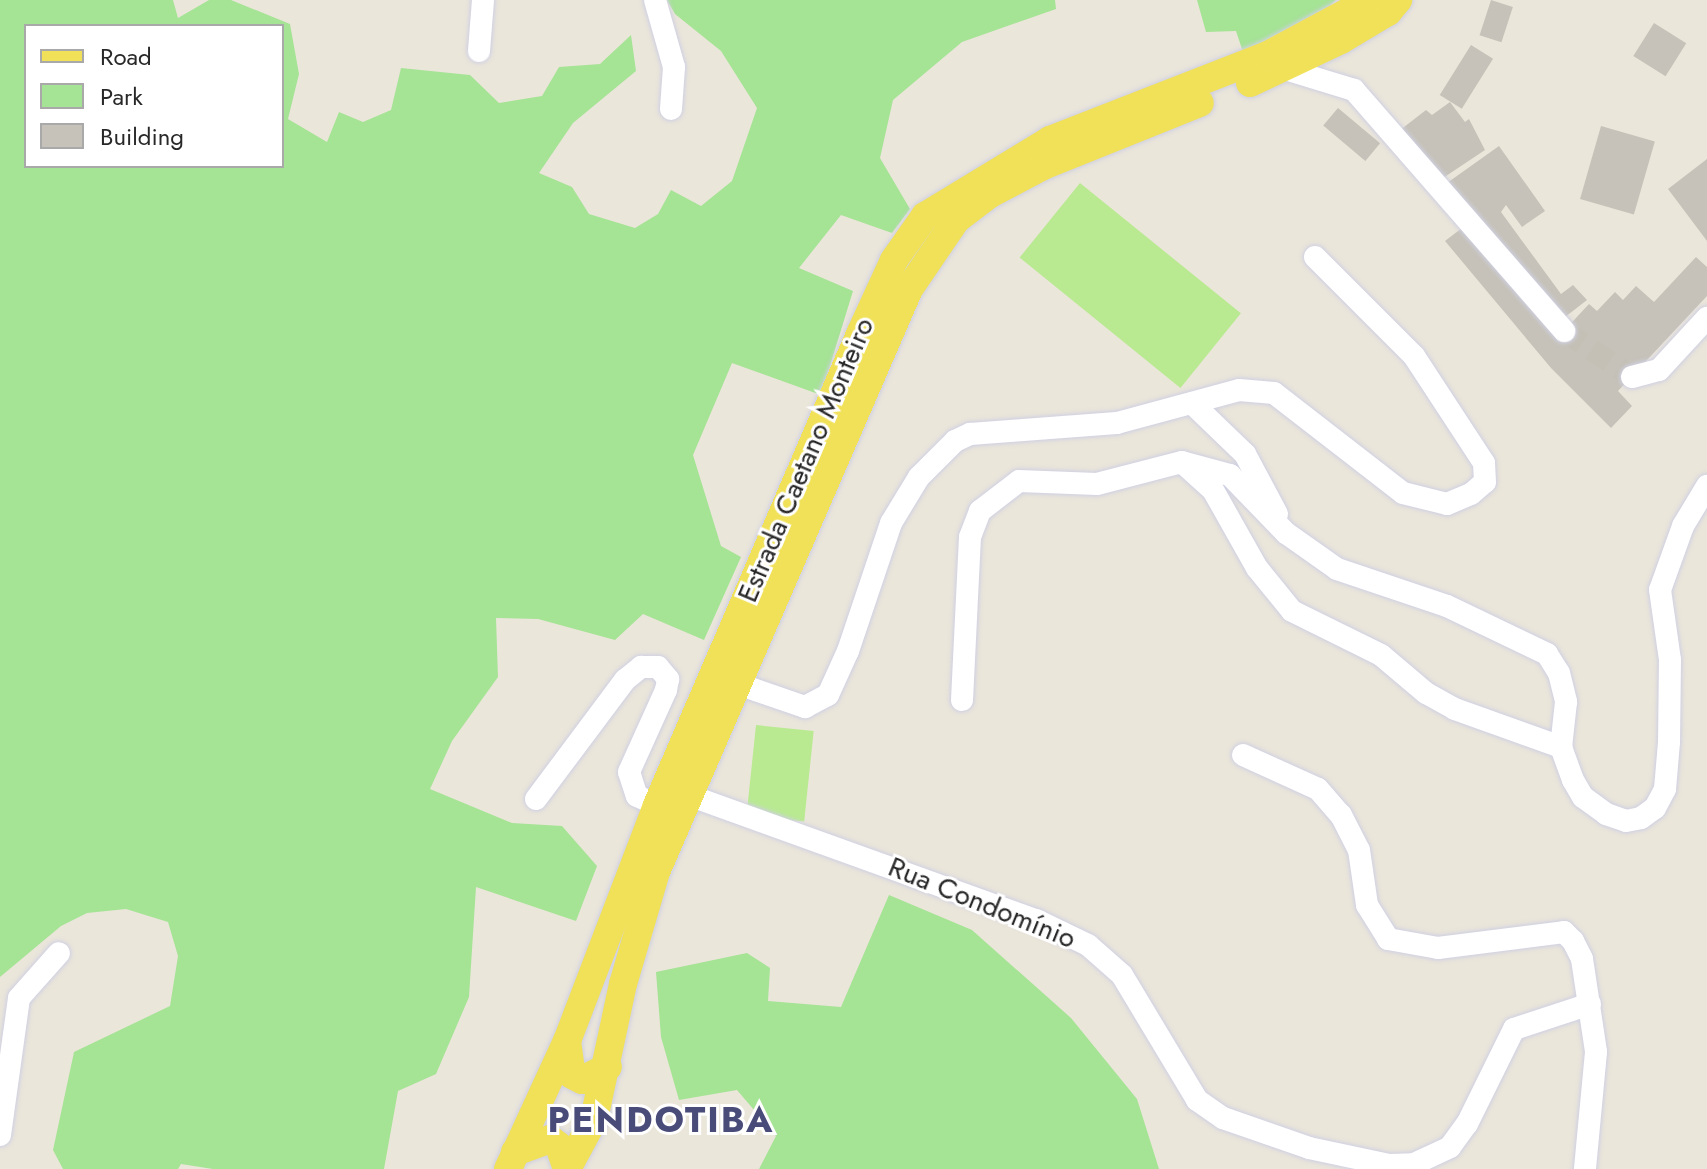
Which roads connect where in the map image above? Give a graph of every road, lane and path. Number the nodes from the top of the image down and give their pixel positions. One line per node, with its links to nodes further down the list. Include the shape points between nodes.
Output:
1 (655, 0): 7 (street, via 674,67)
2 (1370, 0): 22 (main road, Estrada Caetano Monteiro, via 1266,56 1050,140 925,216 894,260 860,334)
3 (1398, 0): 6 (main road, Estrada Caetano Monteiro, via 1388,12)
4 (482, 1): 5 (street)
5 (479, 51)
6 (1285, 69): 10 (street, via 1354,90); 16 (main road, Estrada Caetano Monteiro, via 1043,166 990,194 956,220 909,289)
7 (671, 109)
8 (1315, 257): 12 (street, via 1414,356 1484,463 1485,482 1447,504 1431,504 1403,493 1274,393 1239,390)
9 (1707, 318): 11 (street, via 1659,370)
10 (1564, 331)
11 (1632, 377)
12 (1194, 405): 15 (street, via 1245,454); 16 (street, via 1117,423 997,430 955,441 919,477 891,523 828,695 805,707)
13 (1182, 462): 15 (street, via 1230,475); 17 (street, via 1097,484 1019,481 980,511 970,537); 18 (street, via 1213,490 1257,568 1292,611 1381,655 1426,693 1455,709)
14 (1707, 486): 18 (street, via 1683,526 1660,590 1670,660 1669,742 1665,789 1655,808 1626,821 1606,814 1583,797)
15 (1286, 533): 18 (street, via 1358,579 1447,606 1547,654 1559,673 1566,702)
16 (741, 685): 20 (main road, Estrada Caetano Monteiro)
17 (962, 700)
18 (1561, 747)
19 (1243, 755): 24 (street, via 1318,789 1341,815 1359,850 1367,905 1388,939 1438,948 1564,932 1582,959)
20 (691, 796): 24 (street, Rua Condomínio, via 1022,914 1088,945 1122,975 1197,1100 1223,1118 1309,1148 1389,1165 1414,1164 1450,1147 1514,1029); 26 (main road, Estrada Caetano Monteiro, via 646,899)
21 (536, 799): 22 (street, via 625,680 641,667 658,667 668,679 666,690 629,772 637,796)
22 (657, 805): 25 (main road, Estrada Caetano Monteiro)
23 (59, 953): 27 (street, via 19,998)
24 (1590, 1004): 30 (street, via 1596,1052)
25 (567, 1041): 26 (main road, via 572,1075 592,1078); 28 (main road, Estrada Caetano Monteiro)
26 (608, 1067): 29 (main road, Estrada Caetano Monteiro, via 594,1119)
27 (0, 1135)
28 (512, 1160): 29 (main road, via 550,1139 559,1146)
29 (567, 1169)
30 (1585, 1169)

